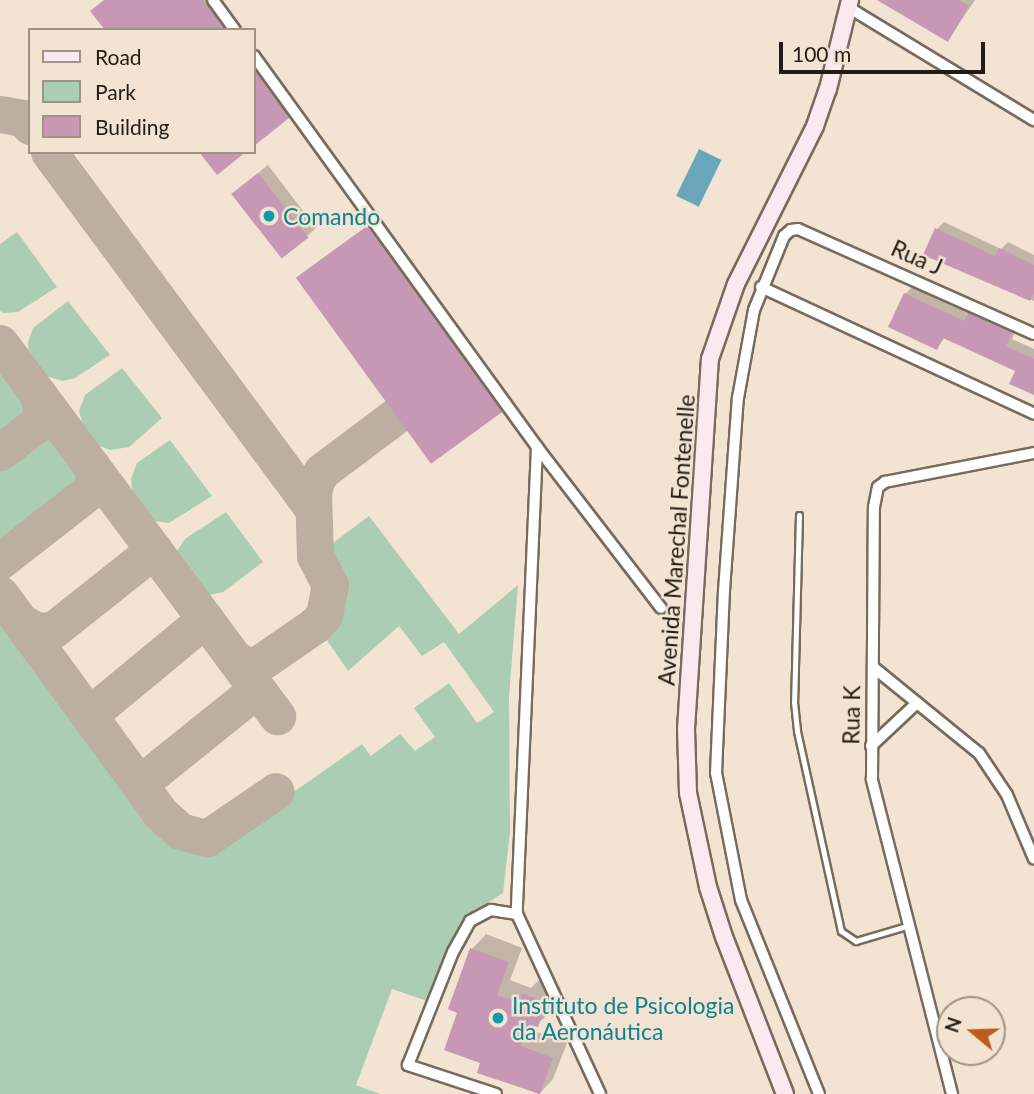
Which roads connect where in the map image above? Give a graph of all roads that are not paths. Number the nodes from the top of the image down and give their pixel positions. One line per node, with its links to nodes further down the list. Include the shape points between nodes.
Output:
1 (213, 0): 3 (street)
2 (849, 4): 5 (street); 21 (main road, Avenida Marechal Fontenelle, via 815,126 736,284 710,359 686,729 688,793 708,887)
3 (234, 28)
4 (256, 59): 9 (street)
5 (1034, 120)
6 (761, 287): 7 (street, Rua J, via 783,236 795,229); 8 (street); 22 (street, via 746,336 737,398 716,773 741,900)
7 (1034, 334)
8 (1034, 414)
9 (537, 447): 12 (street); 17 (street)
10 (1034, 453): 13 (street, Rua K, via 929,471 878,487)
11 (799, 515): 18 (lane, via 794,702 842,931 856,941)
12 (661, 608)
13 (873, 667): 14 (street); 15 (street, Rua K)
14 (917, 703): 15 (street); 16 (street, via 979,753 993,772)
15 (871, 746): 18 (street, Rua K, via 872,779)
16 (1034, 859)
17 (517, 914): 19 (street, via 491,910 470,921 408,1065); 20 (street)
18 (910, 925): 23 (street, Rua K)
19 (496, 1094)
20 (600, 1094)
21 (785, 1094)
22 (819, 1094)
23 (952, 1094)

